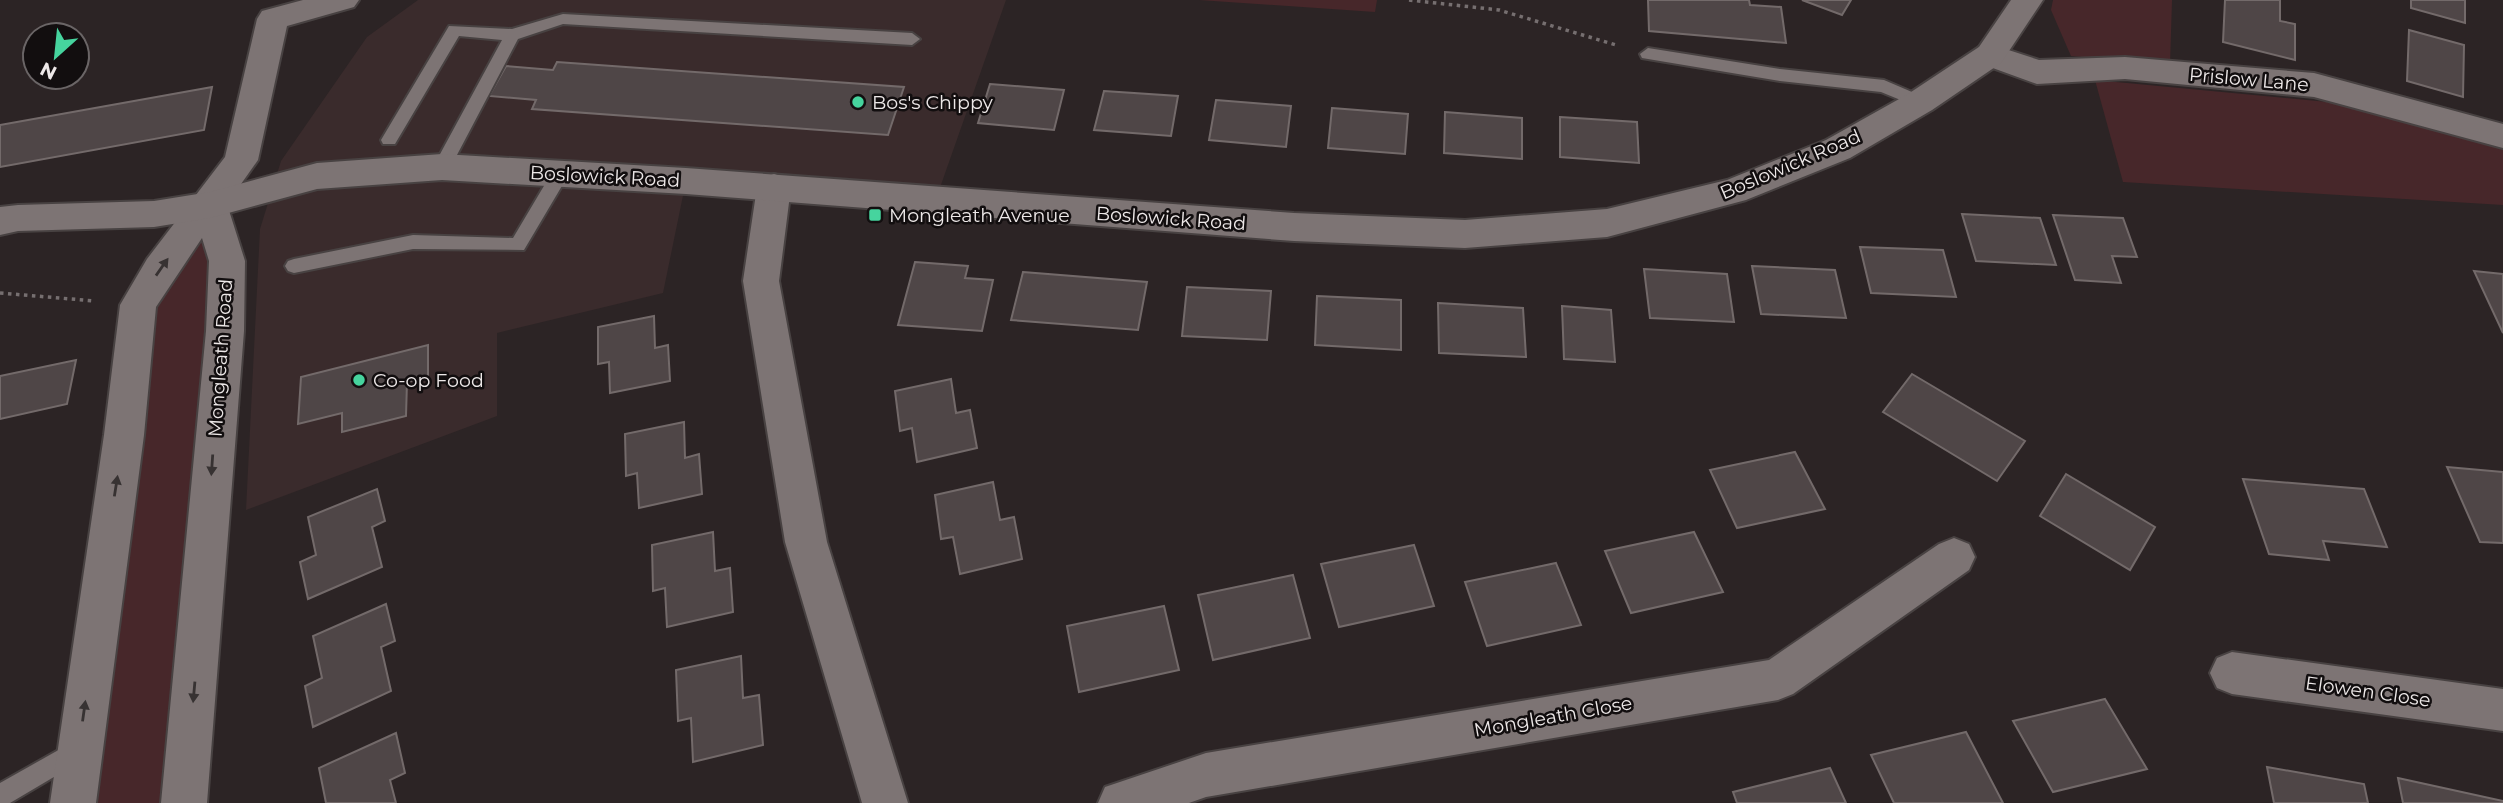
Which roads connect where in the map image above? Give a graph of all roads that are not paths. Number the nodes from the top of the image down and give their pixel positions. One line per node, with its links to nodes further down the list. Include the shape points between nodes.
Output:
1 (343, 0): 3 (street)
2 (2027, 0): 7 (street, Boslowick Road)
3 (269, 10): 14 (street, via 241,160)
4 (512, 35): 5 (lane, via 563,19); 10 (lane, via 456,30); 11 (lane)
5 (912, 39)
6 (1648, 54): 8 (lane, via 1884,86)
7 (1990, 55): 8 (street, Boslowick Road); 9 (street, Prislow Lane, via 2038,72 2125,68 2314,85)
8 (1920, 102): 13 (street, Boslowick Road, via 1838,149 1734,191 1608,223 1465,234 1294,227)
9 (2503, 136)
10 (389, 141)
11 (442, 167): 12 (street, Boslowick Road); 14 (street, Boslowick Road, via 317,176)
12 (560, 174): 13 (street, Boslowick Road); 16 (lane, via 518,245 413,242)
13 (774, 187): 24 (street, via 761,281 806,542)
14 (210, 205): 15 (street, Boslowick Road, via 154,214); 20 (street, one-way to 14, via 138,305); 23 (street, Mongleath Road, one-way to 23, via 227,261 225,331)
15 (0, 221)
16 (294, 266)
17 (1954, 557): 25 (street, Mongleath Close, via 1778,678 1206,775)
18 (2232, 673): 19 (street, Elowen Close)
19 (2503, 710)
20 (79, 750): 21 (lane); 22 (street)
21 (0, 796)
22 (73, 803)
23 (184, 803)
24 (885, 803)
25 (1121, 803)

